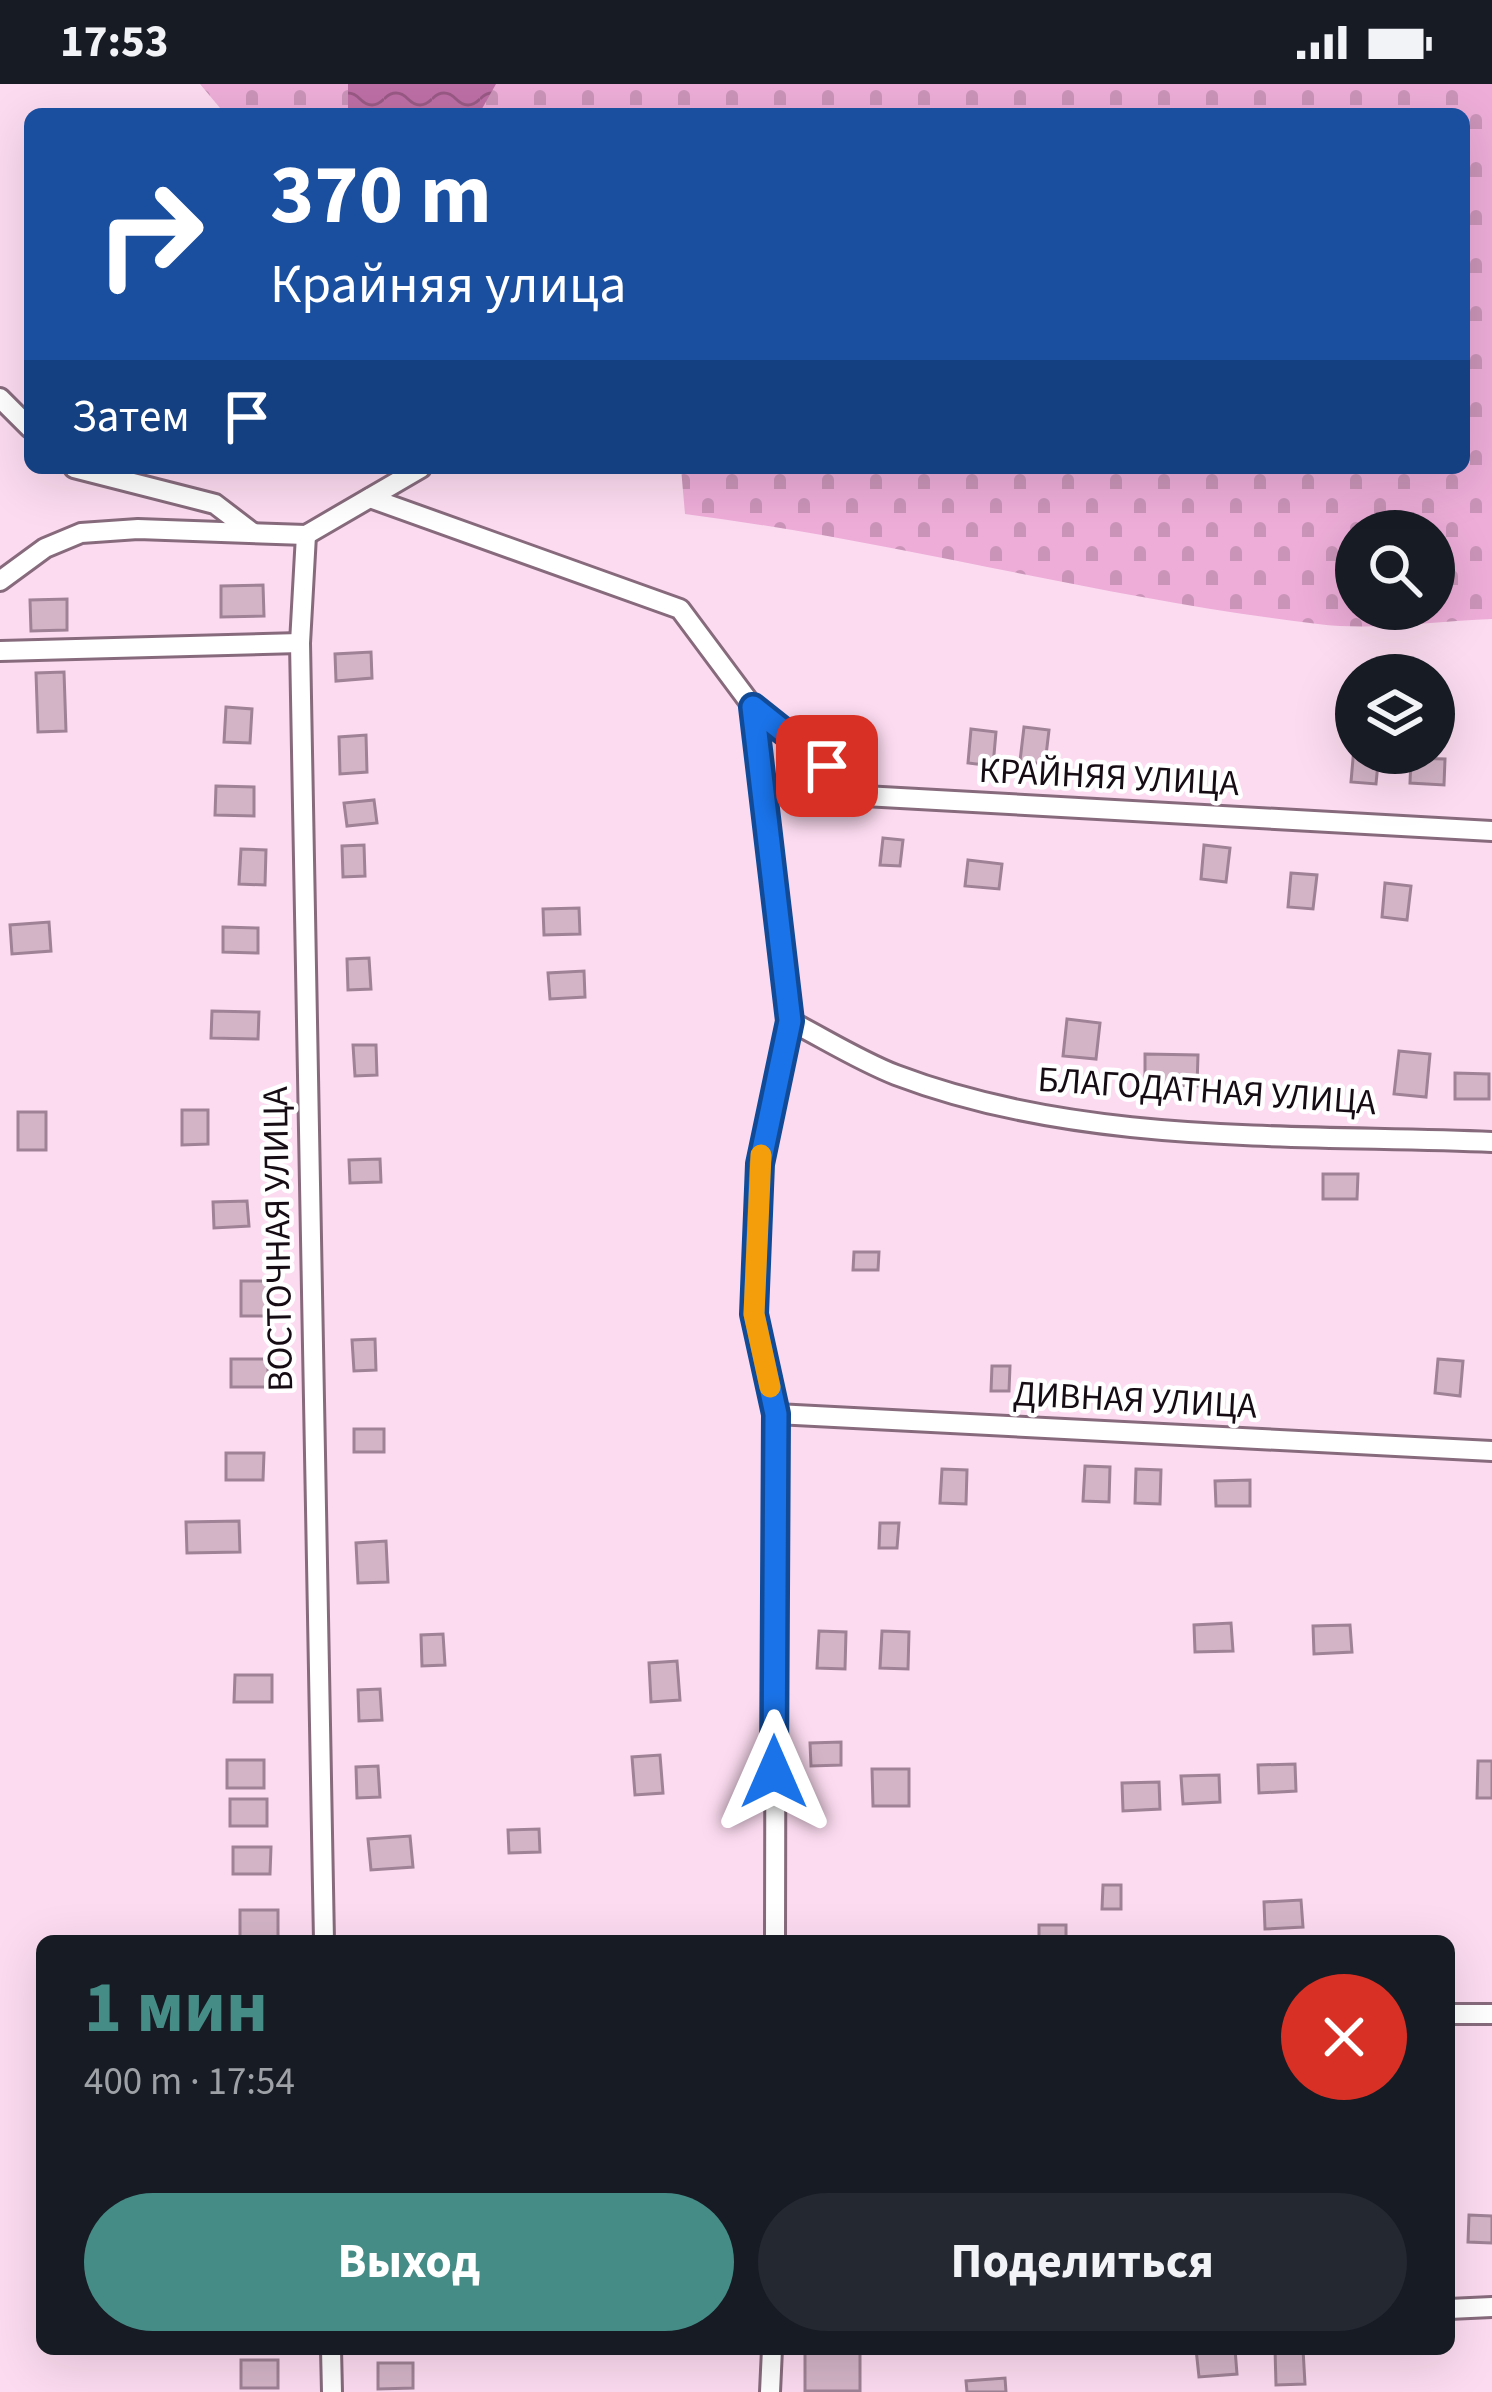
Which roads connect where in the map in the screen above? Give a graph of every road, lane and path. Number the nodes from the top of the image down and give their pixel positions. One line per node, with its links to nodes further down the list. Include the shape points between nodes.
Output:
1 (0, 398): 2 (street)
2 (24, 422)
3 (98, 474): 6 (street, via 215,503)
4 (410, 474): 5 (street)
5 (370, 497): 7 (street); 11 (street, КРАЙНЯЯ УЛИЦА, via 680,609)
6 (254, 533): 7 (street); 8 (street, via 81,533)
7 (306, 536): 9 (street, ВОСТОЧНАЯ УЛИЦА)
8 (0, 581)
9 (300, 643): 10 (street); 17 (street, ВОСТОЧНАЯ УЛИЦА)
10 (0, 651)
11 (753, 707): 12 (street, КРАЙНЯЯ УЛИЦА, via 864,796); 13 (street)
12 (1492, 831)
13 (790, 1021): 14 (street, БЛАГОДАТНАЯ УЛИЦА, via 895,1074 1022,1112 1144,1128); 15 (street, via 759,1185 754,1314)
14 (1492, 1142)
15 (776, 1414): 16 (street, ДИВНАЯ УЛИЦА); 18 (street)
16 (1492, 1451)
17 (323, 1935)
18 (775, 1935)
19 (1455, 2014): 20 (street)
20 (1492, 2014)
21 (1492, 2307): 22 (street)
22 (1455, 2309)
23 (331, 2355): 25 (street)
24 (772, 2355): 26 (street)
25 (332, 2392)
26 (770, 2392)

